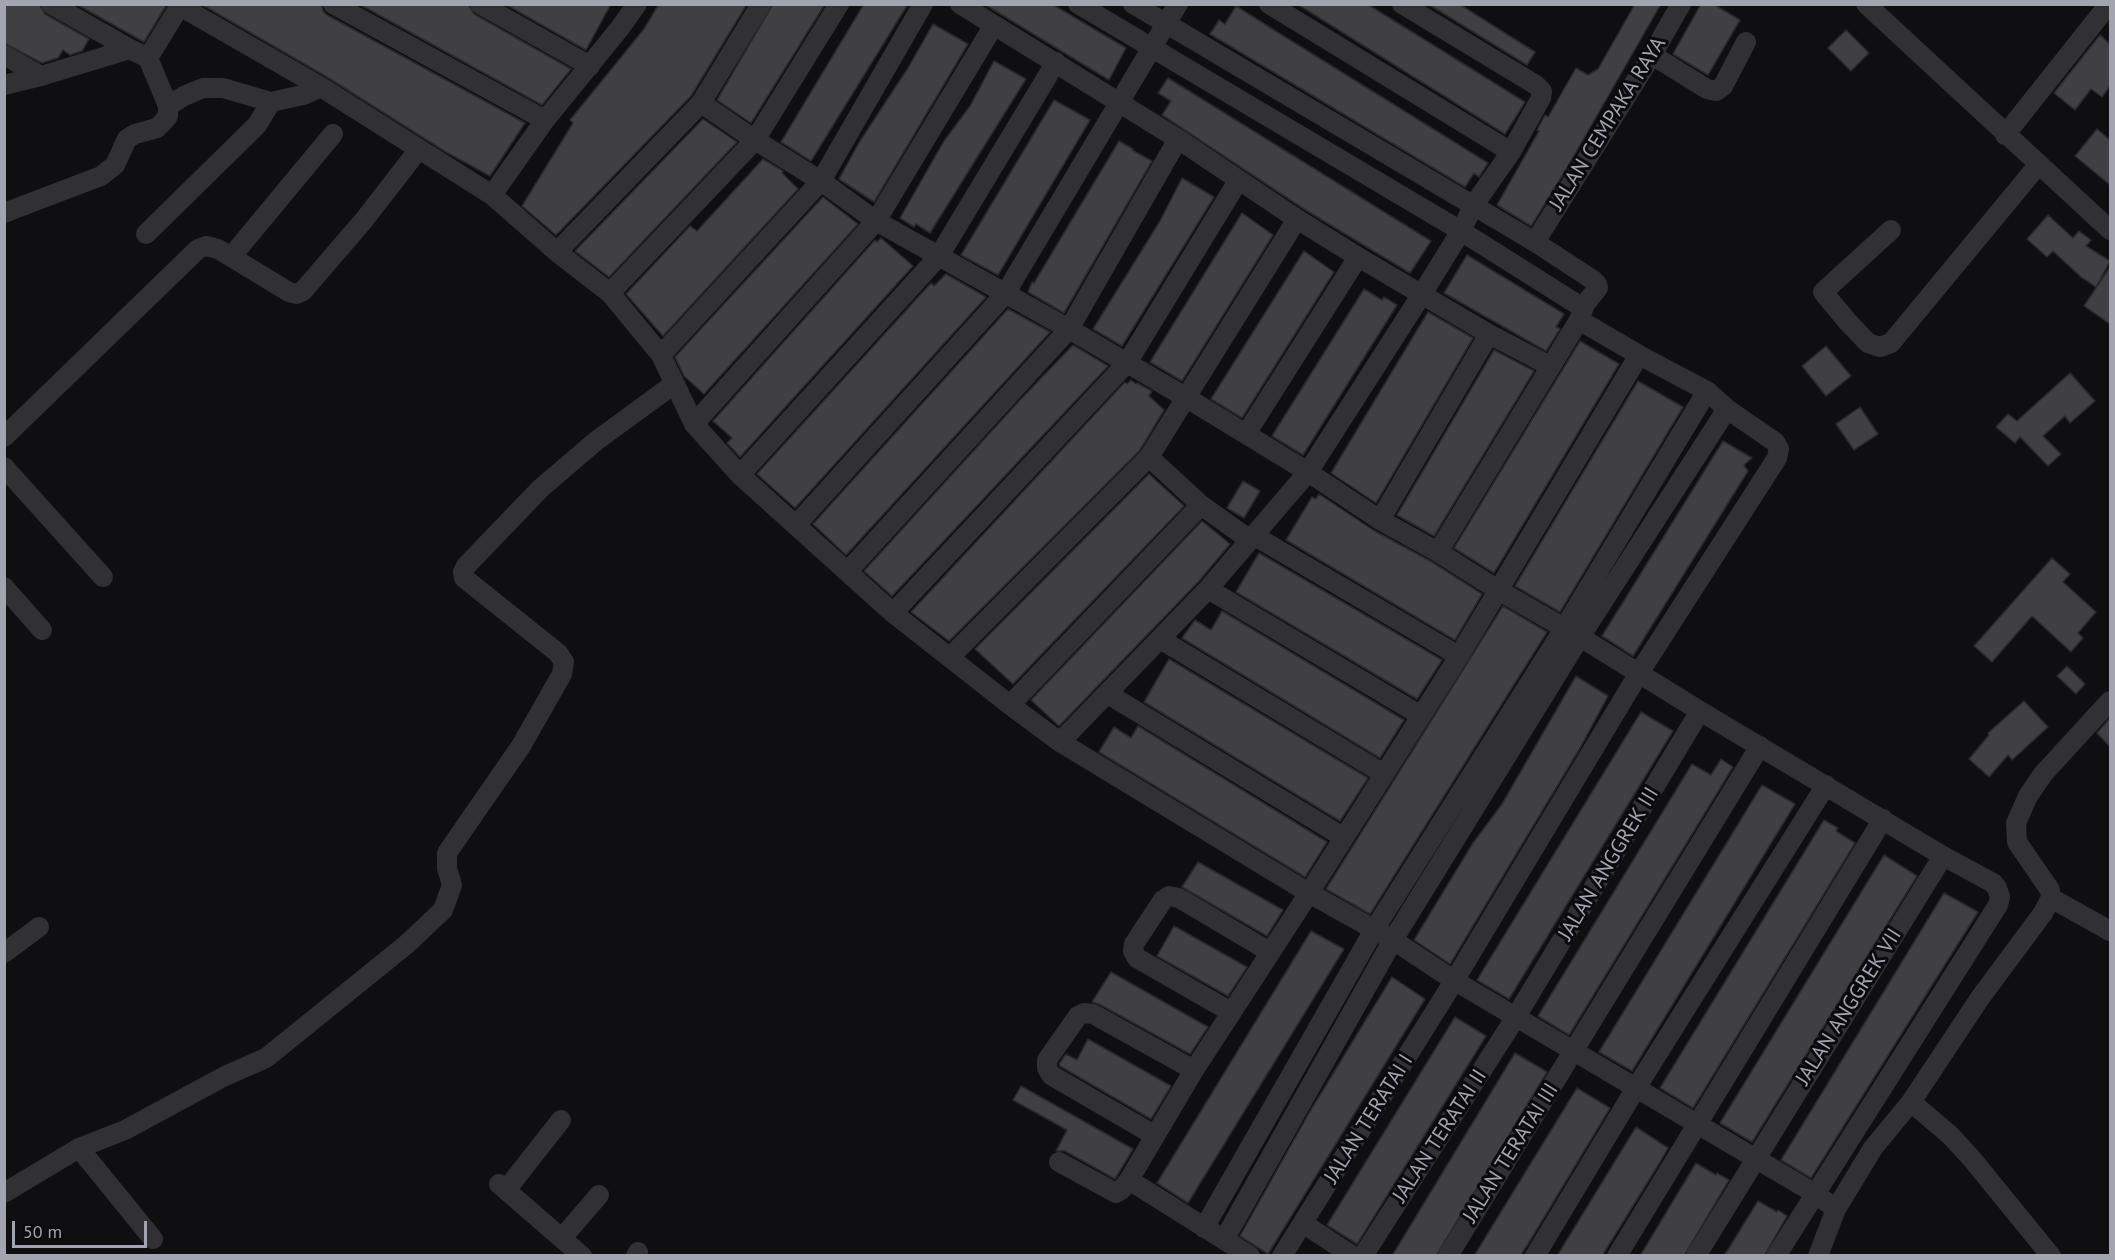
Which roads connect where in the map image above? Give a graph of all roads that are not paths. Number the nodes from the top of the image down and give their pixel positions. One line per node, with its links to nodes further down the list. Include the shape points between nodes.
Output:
1 (51, 4): 21 (street)
2 (333, 4): 34 (street)
3 (480, 4): 26 (street)
4 (637, 4): 26 (street)
5 (761, 4): 31 (street)
6 (839, 4): 38 (street)
7 (923, 4): 42 (street)
8 (960, 4): 18 (street)
9 (1078, 4): 19 (street)
10 (1133, 4): 19 (street)
11 (1178, 4): 19 (street)
12 (1269, 4): 40 (street)
13 (1402, 4): 40 (street, via 1542,91)
14 (1681, 4): 23 (street, JALAN CEMPAKA RAYA)
15 (1866, 4): 36 (street)
16 (2109, 4): 36 (street)
17 (180, 5): 24 (street); 29 (street)
18 (994, 25): 25 (street); 48 (street)
19 (1160, 36): 32 (street); 45 (street); 49 (street, JALAN TERATAI I)
20 (1746, 42): 23 (street, via 1723,86 1716,91)
21 (130, 49): 24 (street); 27 (street)
22 (4, 55): 27 (street)
23 (1652, 55): 53 (street, JALAN CEMPAKA RAYA)
24 (148, 58): 33 (street)
25 (1056, 62): 32 (street); 55 (street)
26 (590, 66): 34 (street)
27 (41, 76): 28 (street)
28 (4, 85)
29 (321, 87): 30 (street); 39 (street)
30 (271, 102): 33 (street, via 223,88 203,88); 52 (street, via 257,125)
31 (701, 103): 38 (street); 54 (street)
32 (1120, 104): 37 (street); 59 (street)
33 (168, 106): 46 (street, via 163,122 127,139 115,165 102,176)
34 (545, 120): 44 (street)
35 (333, 134): 56 (street)
36 (2005, 135): 41 (street)
37 (1178, 139): 43 (street); 62 (street)
38 (755, 140): 42 (street); 58 (street)
39 (418, 149): 44 (street); 56 (street, via 303,291 289,292)
40 (1511, 152): 45 (street)
41 (2038, 164): 50 (street, via 1891,343 1880,347 1868,343 1822,292); 51 (street)
42 (821, 181): 48 (street); 64 (street)
43 (1238, 181): 47 (street); 66 (street)
44 (492, 195): 54 (street)
45 (1473, 207): 49 (street); 53 (street)
46 (4, 213)
47 (1297, 219): 57 (street); 70 (street)
48 (876, 221): 55 (street); 72 (street)
49 (1462, 230): 60 (street); 61 (street, JALAN TERATAI I)
50 (1891, 230)
51 (2110, 230)
52 (147, 234)
53 (1534, 242): 61 (street, via 1597,284)
54 (557, 252): 58 (street)
55 (939, 256): 59 (street); 78 (street)
56 (231, 257): 74 (street, via 206,246 198,249)
57 (1358, 257): 60 (street); 73 (street)
58 (610, 293): 64 (street)
59 (1005, 294): 62 (street); 81 (street)
60 (1422, 294): 63 (street); 77 (street)
61 (1583, 311): 65 (street, JALAN TERATAI I); 67 (street)
62 (1069, 329): 66 (street); 84 (street)
63 (1489, 334): 67 (street); 80 (street)
64 (661, 355): 68 (street)
65 (1639, 355): 69 (street, JALAN TERATAI I); 88 (street)
66 (1127, 363): 70 (street); 89 (street)
67 (1550, 366): 83 (street)
68 (674, 384): 72 (street); 126 (street, via 596,441 541,488 462,572 464,578 558,653 564,662 562,674 520,746 447,853 452,885 443,910 266,1058 124,1130)
69 (1707, 391): 71 (street, JALAN TERATAI I); 91 (street)
70 (1187, 398): 73 (street); 75 (street)
71 (1727, 409): 91 (street); 95 (street, JALAN TERATAI I, via 1775,442 1779,449 1777,458)
72 (694, 424): 78 (street)
73 (1246, 434): 77 (street)
74 (4, 437)
75 (1149, 457): 79 (street); 94 (street)
76 (4, 467): 85 (street)
77 (1308, 472): 80 (street); 82 (street)
78 (740, 475): 81 (street)
79 (1201, 505): 82 (street); 98 (street)
80 (1380, 520): 83 (street)
81 (796, 525): 84 (street)
82 (1252, 538): 87 (street); 93 (street)
83 (1438, 552): 88 (street)
84 (848, 571): 89 (street)
85 (104, 577)
86 (4, 587): 90 (street)
87 (1208, 589): 92 (street); 100 (street)
88 (1498, 590): 91 (street); 93 (street)
89 (892, 614): 94 (street)
90 (42, 630)
91 (1572, 633): 95 (street); 111 (street); 113 (street)
92 (1160, 639): 96 (street); 103 (street)
93 (1459, 656): 100 (street)
94 (950, 657): 98 (street)
95 (1639, 673): 99 (street); 116 (street, JALAN TERATAI I)
96 (1108, 694): 101 (street); 106 (street)
97 (2110, 701): 109 (street, via 2043,774 2016,823 2017,842 2050,890)
98 (1010, 705): 101 (street)
99 (1700, 711): 102 (street); 118 (street, JALAN ANGGREK III)
100 (1420, 715): 103 (street)
101 (1060, 742): 108 (street)
102 (1760, 746): 104 (street); 119 (street, JALAN TERATAI III)
103 (1384, 774): 106 (street)
104 (1826, 785): 105 (street); 121 (street)
105 (1882, 819): 107 (street); 124 (street)
106 (1343, 837): 108 (street)
107 (1943, 856): 127 (street, JALAN ANGGREK VII); 130 (street, via 1993,883 2000,897 1998,905)
108 (1309, 892): 111 (street); 114 (street)
109 (2051, 898): 112 (street); 122 (street)
110 (39, 927): 115 (street)
111 (1374, 930): 113 (street); 135 (street)
112 (2110, 931)
113 (1393, 940): 116 (street); 138 (street)
114 (1270, 952): 117 (street); 117 (street, via 1179,898 1169,896 1134,944 1137,958)
115 (4, 953)
116 (1455, 981): 118 (street); 134 (street, JALAN TERATAI I)
117 (1231, 1012): 120 (street)
118 (1517, 1016): 119 (street); 143 (street, JALAN TERATAI II)
119 (1574, 1051): 121 (street); 144 (street, JALAN TERATAI III)
120 (1194, 1070): 125 (street); 125 (street, via 1093,1014 1084,1013 1047,1060 1051,1075)
121 (1636, 1088): 124 (street); 145 (street)
122 (1911, 1102): 133 (street, via 1873,1148); 150 (street, via 1972,1159)
123 (561, 1120): 136 (street, via 502,1187)
124 (1697, 1124): 127 (street); 146 (street)
125 (1154, 1135): 129 (street)
126 (79, 1148): 131 (street); 137 (street)
127 (1755, 1158): 130 (street); 147 (street, JALAN ANGGREK VII)
128 (1059, 1162): 129 (street, via 1116,1193)
129 (1129, 1179): 135 (street)
130 (1814, 1193): 133 (street); 148 (street)
131 (4, 1194)
132 (599, 1196): 136 (street)
133 (1836, 1209): 149 (street)
134 (1304, 1224): 141 (street, JALAN TERATAI I); 142 (street)
135 (1204, 1228): 138 (street)
136 (562, 1238): 139 (street)
137 (153, 1239)
138 (1224, 1240): 140 (street)
139 (582, 1256)
140 (1250, 1256)
141 (1282, 1256)
142 (1353, 1256)
143 (1363, 1256)
144 (1448, 1256)
145 (1535, 1256)
146 (1617, 1256)
147 (1696, 1256)
148 (1776, 1256)
149 (1818, 1256)
150 (2051, 1256)

